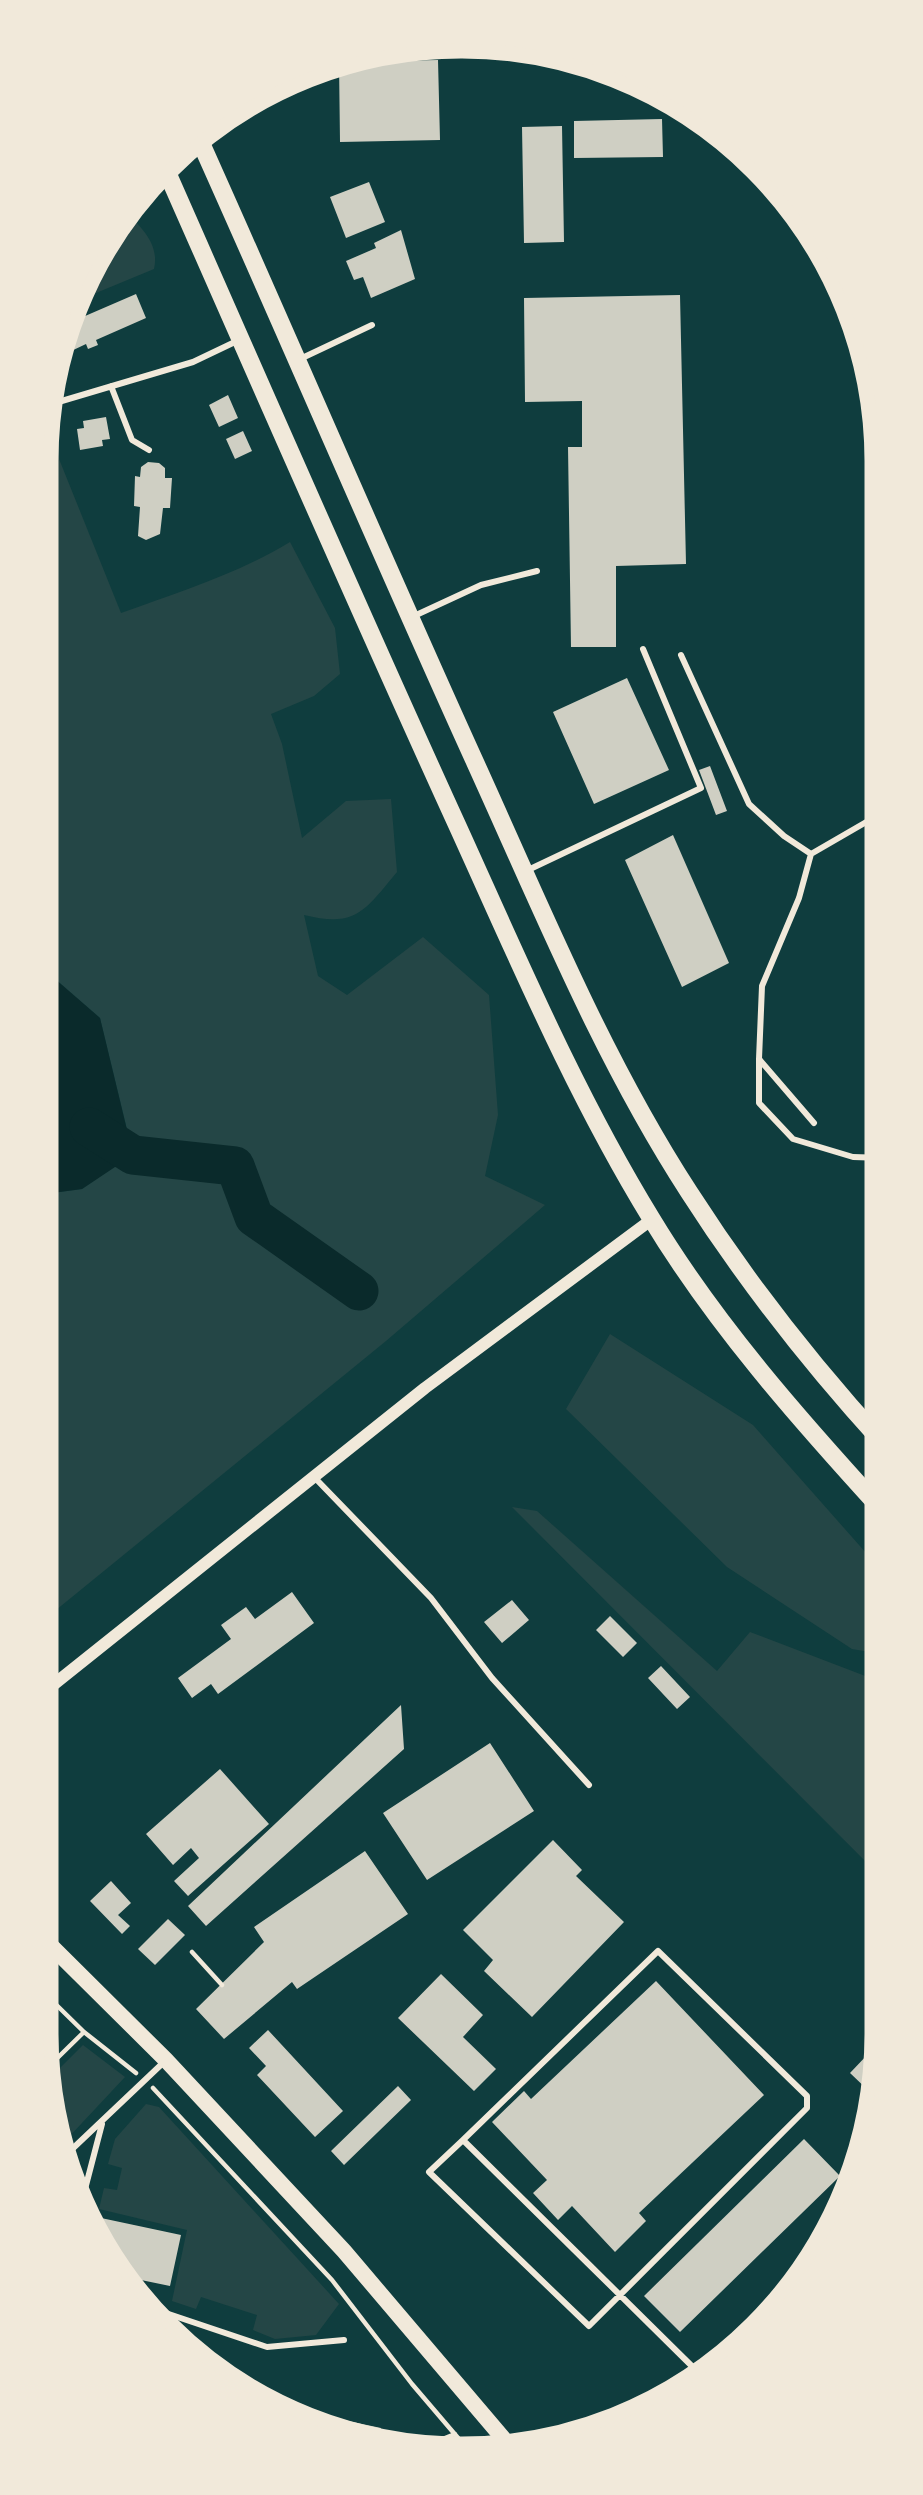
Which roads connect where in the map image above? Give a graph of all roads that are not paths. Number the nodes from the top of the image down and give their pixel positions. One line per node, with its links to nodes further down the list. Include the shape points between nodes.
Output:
1 (202, 145): 5 (main road)
2 (168, 175): 4 (main road)
3 (372, 325): 5 (lane)
4 (241, 339): 6 (lane); 19 (main road, via 544,1016)
5 (297, 360): 10 (main road)
6 (111, 386): 7 (lane); 8 (lane, via 133,440)
7 (56, 403)
8 (149, 450)
9 (537, 572): 10 (lane, via 481,585)
10 (411, 618): 15 (main road)
11 (643, 649): 15 (lane, via 701,788)
12 (681, 655): 14 (lane, via 749,804)
13 (872, 818): 14 (lane)
14 (811, 854): 16 (lane, via 762,986)
15 (525, 872): 20 (main road, via 631,1094 688,1192)
16 (759, 1059): 17 (lane); 18 (lane, via 759,1103 794,1139)
17 (814, 1123)
18 (872, 1158)
19 (651, 1220): 21 (street); 22 (main road, via 789,1407)
20 (872, 1431)
21 (314, 1477): 23 (street); 24 (lane, via 431,1598)
22 (872, 1499)
23 (52, 1686)
24 (589, 1785)
25 (52, 1947): 26 (street)
26 (166, 2060): 27 (lane); 35 (street, via 344,2251)
27 (103, 2120): 29 (lane); 30 (lane)
28 (463, 2140): 31 (lane); 31 (lane, via 430,2172 589,2326); 31 (lane, via 658,1951 807,2096 807,2108)
29 (70, 2155)
30 (84, 2193)
31 (620, 2295): 34 (lane)
32 (160, 2311): 33 (lane, via 267,2347)
33 (344, 2340)
34 (696, 2370)
35 (504, 2441)

